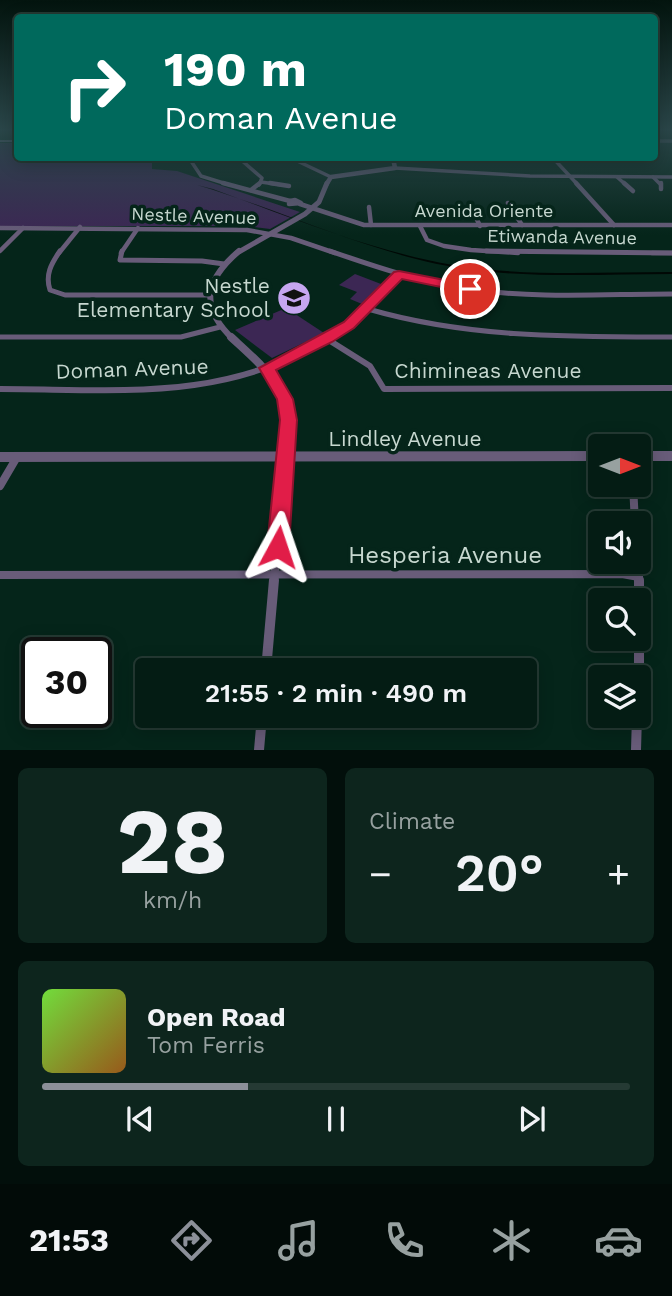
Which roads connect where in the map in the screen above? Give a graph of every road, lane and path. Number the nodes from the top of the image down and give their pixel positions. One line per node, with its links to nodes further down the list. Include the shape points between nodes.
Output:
1 (194, 165): 14 (street, Avenida Oriente, via 207,179)
2 (248, 165): 11 (street, via 260,175)
3 (305, 165): 6 (street)
4 (559, 165): 7 (street)
5 (395, 167): 6 (street); 7 (street)
6 (331, 177): 18 (street)
7 (570, 177): 8 (street); 21 (street)
8 (617, 177): 9 (street); 15 (street)
9 (653, 177): 10 (street); 13 (street)
10 (672, 177)
11 (261, 182): 12 (street); 14 (street)
12 (289, 186)
13 (661, 189)
14 (251, 190): 18 (street, Avenida Oriente)
15 (633, 191)
16 (508, 203): 25 (street)
17 (369, 207): 20 (street)
18 (312, 208): 20 (street, Avenida Oriente); 30 (street)
19 (472, 209): 24 (street)
20 (371, 225): 23 (street, Avenida Oriente)
21 (614, 225): 22 (street, Avenida Oriente); 25 (street, Avenida Oriente)
22 (672, 225)
23 (419, 226): 24 (street, Avenida Oriente); 32 (street, Etiwanda Avenue, via 429,241 488,251)
24 (480, 226): 25 (street, Avenida Oriente)
25 (522, 226)
26 (0, 228): 27 (street, Nestle Avenue)
27 (23, 228): 28 (street, Nestle Avenue); 31 (street)
28 (80, 228): 29 (street, Nestle Avenue); 36 (street, via 50,268 47,288 65,295)
29 (138, 228): 30 (street, Nestle Avenue); 33 (street, via 120,260)
30 (271, 233): 33 (street); 34 (street, Nestle Avenue)
31 (0, 251)
32 (672, 253)
33 (224, 264): 36 (street)
34 (399, 275): 35 (street, Nestle Avenue, via 497,292); 37 (street, Doman Avenue)
35 (672, 294)
36 (209, 295): 38 (street)
37 (368, 309): 40 (street, via 482,335); 41 (street, Doman Avenue)
38 (220, 327): 39 (street, via 181,337); 42 (street)
39 (0, 337)
40 (672, 337)
41 (327, 339): 42 (street, Doman Avenue); 43 (street, Chimineas Avenue, via 370,366 384,390)
42 (267, 368): 44 (street, Doman Avenue, via 205,387); 50 (street, via 285,399 289,420)
43 (672, 388)
44 (0, 389)
45 (588, 456): 50 (street, Lindley Avenue)
46 (651, 456): 47 (street)
47 (672, 456)
48 (0, 457): 49 (street, Lindley Avenue)
49 (17, 457): 50 (street, Lindley Avenue); 51 (street)
50 (286, 457): 52 (street)
51 (0, 486)
52 (275, 574): 54 (street, Hesperia Avenue); 55 (street, Hesperia Avenue); 56 (street)
53 (639, 574): 55 (street)
54 (0, 575)
55 (639, 577): 57 (street)
56 (267, 658)
57 (639, 665)
58 (261, 728): 60 (street)
59 (637, 728): 61 (street)
60 (259, 750)
61 (636, 750)

